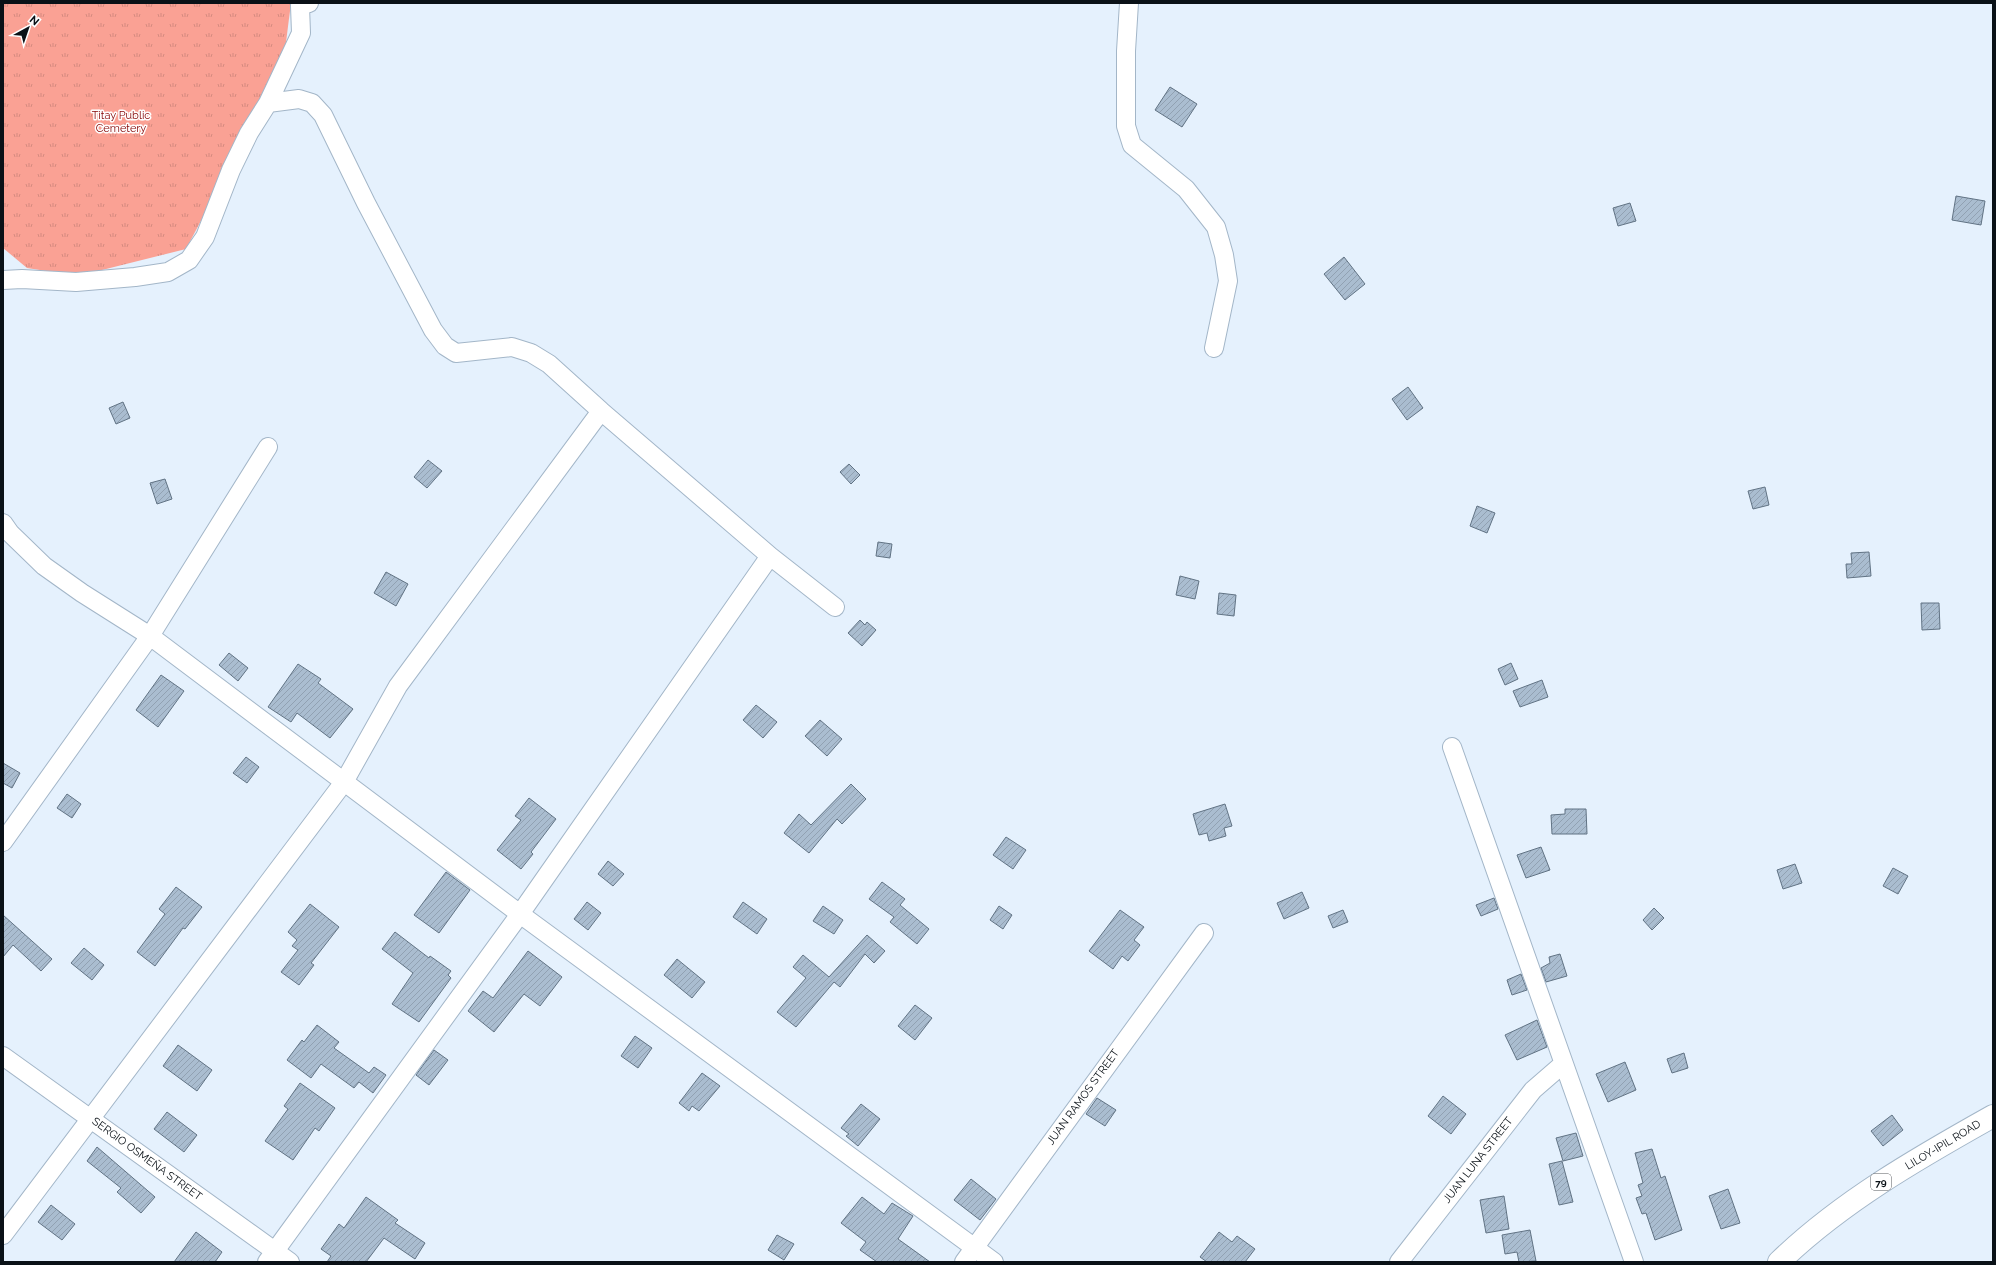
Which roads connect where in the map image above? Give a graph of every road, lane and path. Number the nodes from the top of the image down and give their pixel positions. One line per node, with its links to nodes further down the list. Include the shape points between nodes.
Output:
1 (310, 3): 3 (street, via 300,6 301,33)
2 (1129, 3): 5 (street, via 1126,126 1132,146 1186,189 1216,227 1228,281)
3 (268, 103): 4 (street, via 231,170 205,237 189,260 168,272 135,277 76,282); 6 (street, via 299,99 312,103 323,115 373,218 433,330 446,346 456,353 512,347 531,353 550,364)
4 (3, 280)
5 (1214, 348)
6 (601, 411): 9 (street); 13 (street, via 398,686)
7 (268, 447): 11 (street)
8 (3, 523): 11 (street, via 44,566)
9 (770, 556): 10 (street); 15 (street)
10 (835, 608)
11 (150, 636): 13 (street); 14 (street)
12 (1452, 747): 18 (street)
13 (344, 782): 15 (street); 20 (street)
14 (3, 842)
15 (520, 914): 22 (street); 23 (street)
16 (1204, 933): 22 (street, JUAN RAMOS STREET)
17 (3, 1056): 20 (street, SERGIO OSMEÑA STREET)
18 (1563, 1064): 27 (street, JUAN LUNA STREET, via 1533,1090); 28 (street)
19 (1993, 1116): 29 (highway, LILOY-IPIL ROAD / 79, via 1872,1188)
20 (91, 1119): 21 (street); 23 (street, SERGIO OSMEÑA STREET)
21 (3, 1235)
22 (974, 1246): 25 (street, JUAN RAMOS STREET); 26 (street)
23 (271, 1256): 24 (street, SERGIO OSMEÑA STREET)
24 (290, 1262)
25 (964, 1262)
26 (994, 1262)
27 (1399, 1262)
28 (1634, 1262)
29 (1779, 1262)

